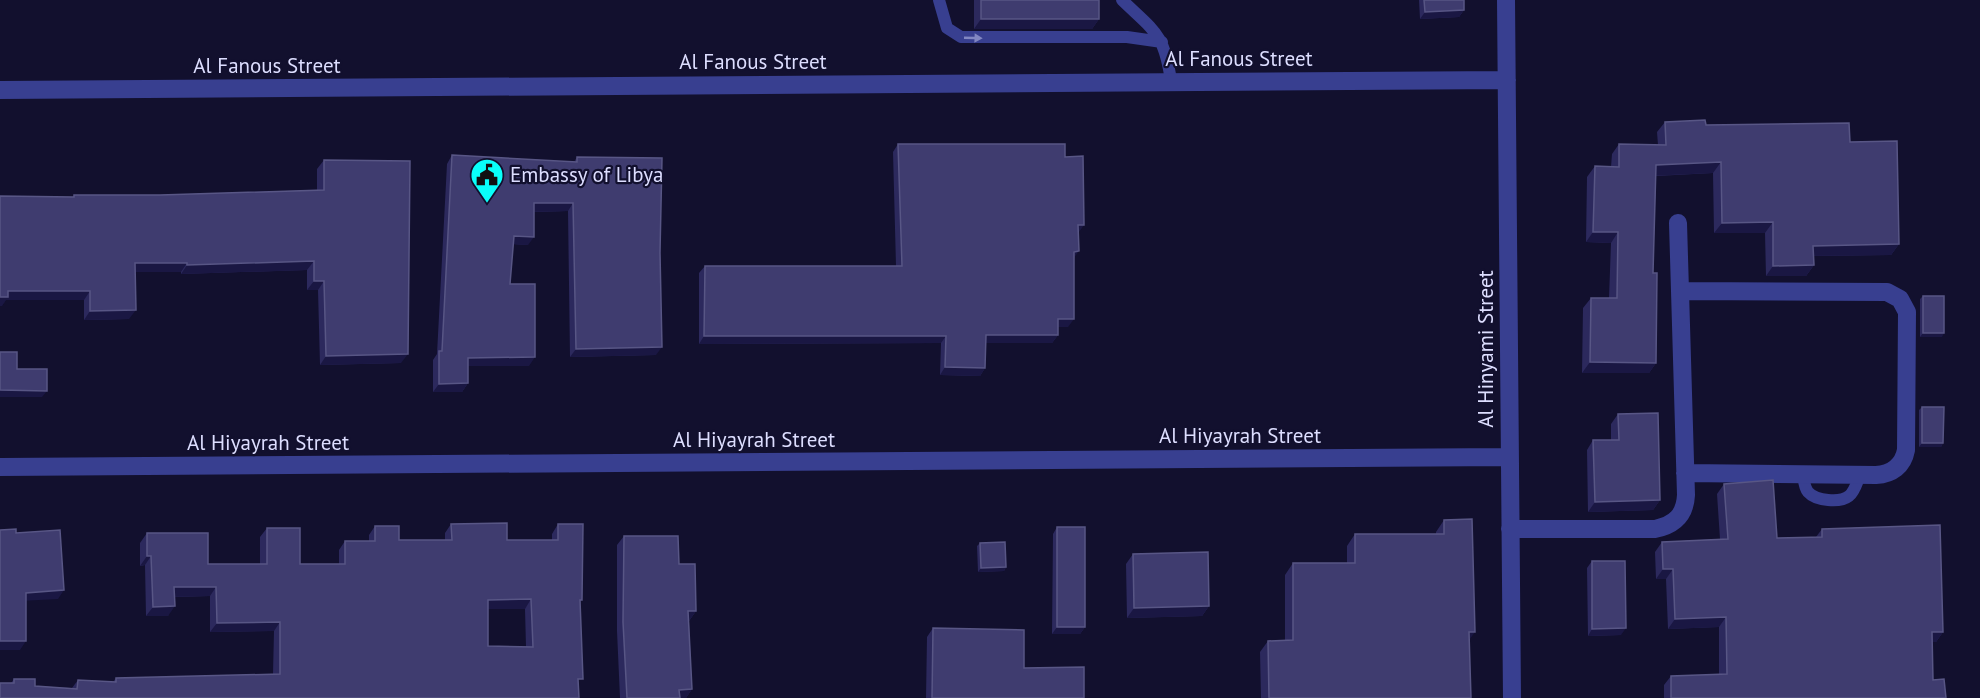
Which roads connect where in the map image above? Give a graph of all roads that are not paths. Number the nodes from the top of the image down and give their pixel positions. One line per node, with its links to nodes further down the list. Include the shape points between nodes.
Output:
1 (939, 0): 4 (lane, one-way to 4, via 947,28 961,37 1127,37)
2 (1122, 0): 4 (lane)
3 (1506, 0): 5 (street, Al Hinyami Street)
4 (1162, 42): 6 (lane)
5 (1507, 80): 6 (street, Al Fanous Street); 10 (street, Al Hinyami Street)
6 (1171, 81): 7 (street, Al Fanous Street)
7 (0, 90)
8 (1678, 223): 9 (street)
9 (1680, 291): 12 (street); 14 (street, via 1880,291 1900,299 1907,312 1904,457 1890,472)
10 (1509, 457): 11 (street, Al Hiyayrah Street); 15 (street, Al Hinyami Street)
11 (0, 467)
12 (1685, 473): 13 (street); 15 (street, via 1685,505 1674,522 1665,527)
13 (1803, 474): 14 (street); 14 (lane, via 1810,494 1834,500 1851,494)
14 (1860, 475)
15 (1510, 529): 16 (street, Al Hinyami Street)
16 (1512, 698)

